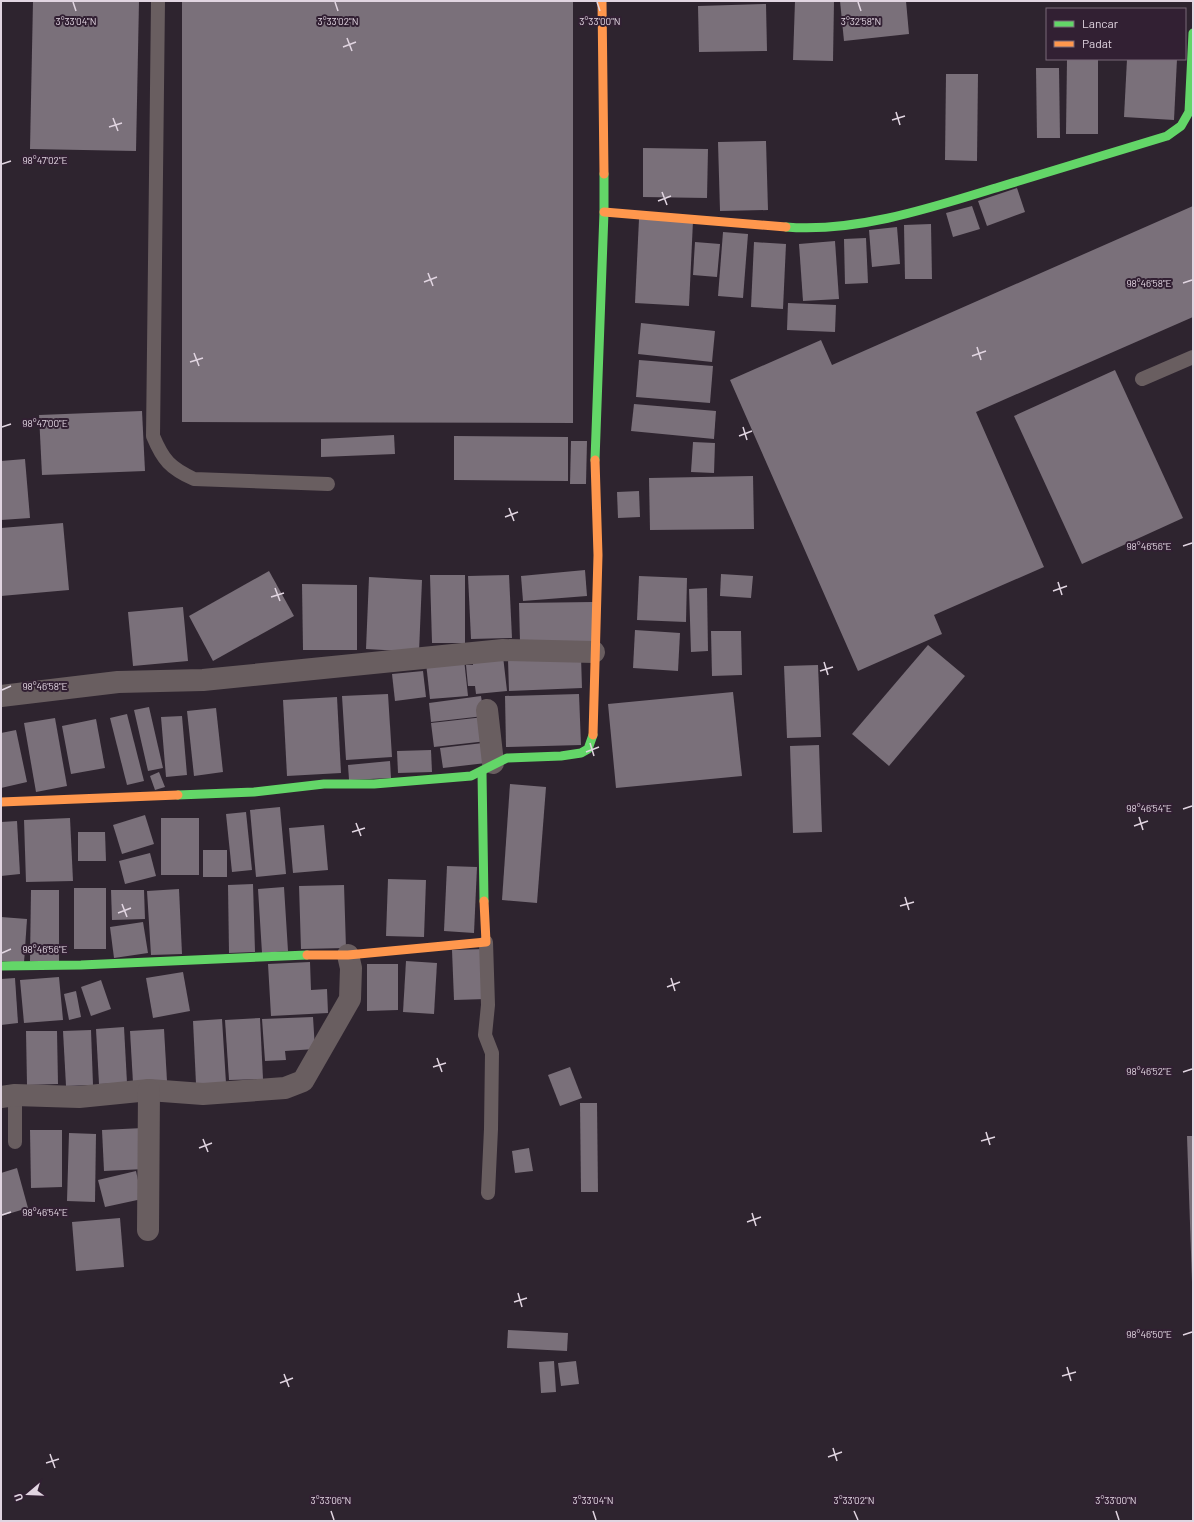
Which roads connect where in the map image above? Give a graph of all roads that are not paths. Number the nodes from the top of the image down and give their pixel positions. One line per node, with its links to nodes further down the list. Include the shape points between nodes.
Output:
1 (158, 1): 7 (lane, via 153,436 159,452 168,464 194,479)
2 (602, 1): 4 (street)
3 (1193, 33): 4 (street, via 1189,112 1186,122 1167,136 1030,179 886,219 849,225 794,228)
4 (604, 212): 8 (street, via 598,360 598,555)
5 (1193, 357): 6 (lane)
6 (1142, 379)
7 (328, 484)
8 (594, 652): 9 (street, via 503,650 202,680 118,682); 11 (street, via 593,739 586,750 575,754 512,756)
9 (1, 696)
10 (487, 710): 11 (street)
11 (487, 768): 12 (street, via 471,776 374,784 324,784 254,792); 13 (street, via 482,865)
12 (1, 802)
13 (486, 942): 14 (street); 19 (lane, via 488,1004 485,1035 492,1053)
14 (348, 956): 15 (street, via 298,955 96,965); 16 (street, via 351,968 350,999 303,1081 285,1088 203,1094)
15 (1, 966)
16 (149, 1090): 17 (street, via 79,1096); 20 (street)
17 (8, 1096): 18 (lane)
18 (15, 1142)
19 (488, 1193)
20 (148, 1230)

